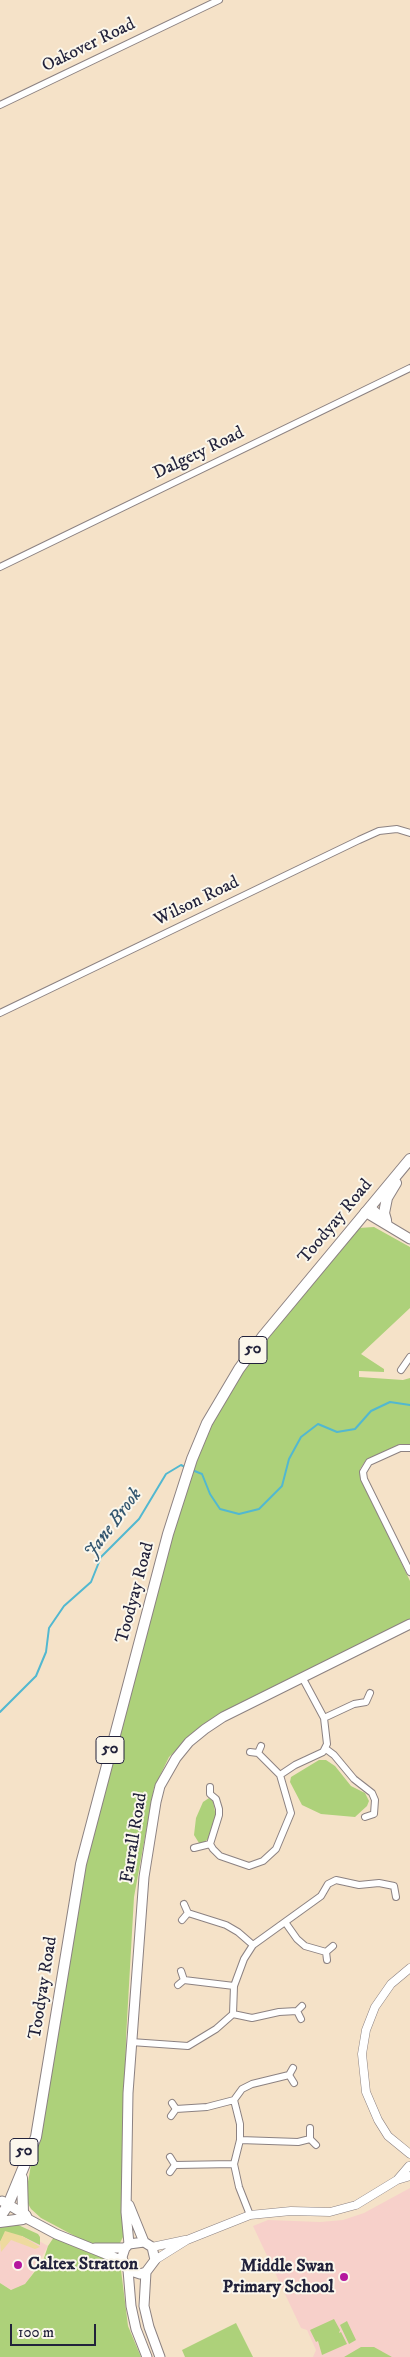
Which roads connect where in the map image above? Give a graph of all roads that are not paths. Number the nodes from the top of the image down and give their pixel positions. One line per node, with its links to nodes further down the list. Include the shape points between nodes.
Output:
1 (219, 0): 2 (street, Oakover Road)
2 (0, 105)
3 (410, 368): 4 (street, Dalgety Road)
4 (0, 567)
5 (410, 833): 6 (street, Wilson Road, via 397,829 379,831)
6 (0, 1013)
7 (410, 1160): 8 (main road, Toodyay Road / 50); 9 (main road, via 387,1198 384,1213)
8 (367, 1210): 9 (main road); 48 (main road, Toodyay Road / 50, via 249,1356 207,1424 182,1486 81,1864)
9 (387, 1222): 10 (main road)
10 (410, 1239)
11 (410, 1357): 12 (street)
12 (401, 1370)
13 (410, 1448): 14 (street, via 400,1448 369,1462 363,1472)
14 (410, 1572)
15 (410, 1624): 16 (main road, Farrall Road)
16 (302, 1678): 18 (street); 44 (main road, Farrall Road, via 205,1729 188,1742 160,1786 144,1877)
17 (370, 1693): 18 (street, via 366,1702)
18 (324, 1718): 19 (street)
19 (326, 1748): 21 (street); 23 (street, via 354,1779 372,1792 377,1816)
20 (250, 1752): 21 (street, via 260,1749)
21 (280, 1775): 24 (street, via 290,1814 276,1850 268,1858 249,1866 220,1856)
22 (203, 1797): 24 (street, via 210,1790 218,1803 220,1815)
23 (365, 1817)
24 (210, 1844): 25 (street)
25 (192, 1847)
26 (400, 1882): 27 (street)
27 (394, 1886): 28 (street); 32 (street, via 379,1883 359,1885 336,1880 328,1884 321,1896)
28 (396, 1897)
29 (184, 1904): 30 (street)
30 (188, 1912): 31 (street); 33 (street, via 226,1925)
31 (182, 1920)
32 (285, 1922): 33 (street); 35 (street, via 305,1946)
33 (253, 1945): 41 (street)
34 (334, 1946): 35 (street)
35 (326, 1952): 36 (street)
36 (328, 1960)
37 (410, 1968): 55 (street, via 391,1984 375,2007 366,2030 362,2054 363,2079 369,2102 382,2129)
38 (181, 1971): 39 (street)
39 (184, 1980): 40 (street); 41 (street)
40 (178, 1985)
41 (234, 1986): 42 (street)
42 (232, 2014): 43 (street, via 252,2018 300,2008); 44 (street, via 216,2029 188,2046)
43 (301, 2019)
44 (131, 2042): 65 (main road, Farrall Road)
45 (293, 2068): 46 (street)
46 (289, 2075): 47 (street); 49 (street, via 252,2084 242,2089)
47 (294, 2083)
48 (42, 2100): 61 (main road, Toodyay Road / 50, via 36,2137); 66 (main road, Toodyay Road / 50)
49 (234, 2100): 50 (street, via 207,2107 174,2106); 53 (street)
50 (171, 2116)
51 (310, 2128): 52 (street)
52 (310, 2139): 53 (street, via 298,2142); 54 (street)
53 (240, 2140): 58 (street)
54 (316, 2145)
55 (402, 2150): 56 (street); 59 (street)
56 (410, 2154)
57 (170, 2157): 60 (street)
58 (234, 2164): 60 (street); 67 (street)
59 (410, 2164): 64 (street)
60 (175, 2165): 62 (street)
61 (23, 2172): 66 (main road, Toodyay Road / 50); 68 (main road)
62 (170, 2172)
63 (410, 2176): 64 (street)
64 (397, 2180): 67 (street, via 356,2205 330,2212)
65 (127, 2198): 71 (main road, Farrall Road); 72 (main road, Farrall Road)
66 (3, 2207): 68 (main road)
67 (250, 2215): 70 (street)
68 (25, 2217): 69 (main road); 74 (main road, via 56,2234)
69 (0, 2222)
70 (187, 2240): 73 (street); 75 (street)
71 (144, 2242): 72 (main road); 73 (main road)
72 (127, 2246): 74 (main road); 76 (main road, Farrall Road)
73 (152, 2247): 75 (main road)
74 (93, 2248): 76 (main road)
75 (155, 2260): 78 (main road)
76 (122, 2261): 77 (main road)
77 (128, 2270): 78 (main road); 79 (main road, via 131,2306)
78 (146, 2272): 80 (main road, via 144,2306)
79 (147, 2357)
80 (160, 2357)

